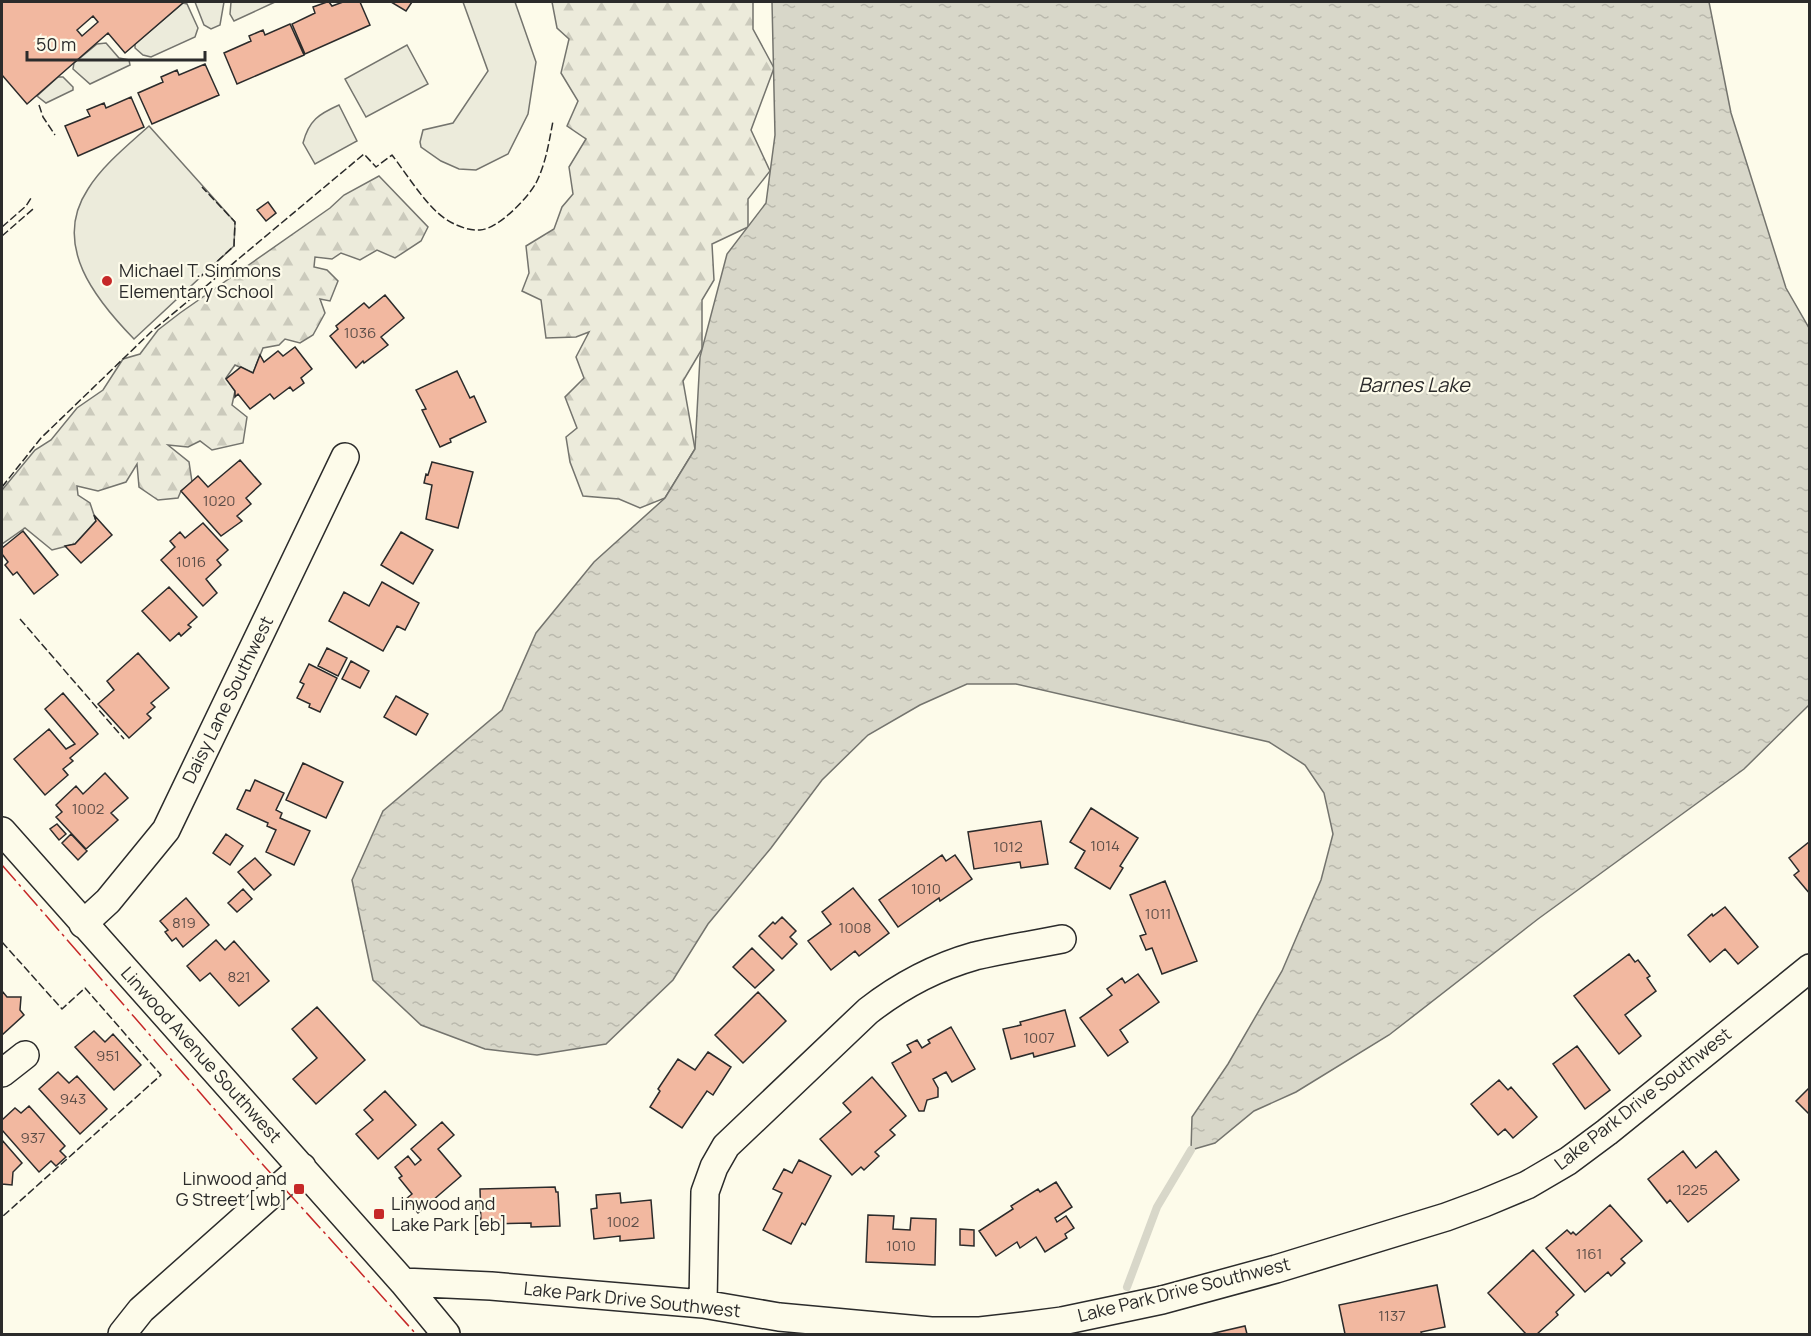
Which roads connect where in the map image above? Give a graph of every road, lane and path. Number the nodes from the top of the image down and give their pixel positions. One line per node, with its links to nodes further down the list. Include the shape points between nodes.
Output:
1 (345, 457): 3 (street, Daisy Lane Southwest, via 166,830 108,901)
2 (2, 831): 3 (street, Linwood Avenue Southwest)
3 (83, 924): 8 (street, Linwood Avenue Southwest)
4 (1062, 939): 10 (street, via 975,956 929,973 890,994 726,1146 705,1192)
5 (1809, 968): 10 (street, Lake Park Drive Southwest, via 1607,1132 1527,1185 1446,1217 1299,1262 1162,1300 1062,1321 980,1331 931,1331 778,1317)
6 (25, 1055): 7 (street)
7 (2, 1073)
8 (302, 1167): 9 (street, Linwood Avenue Southwest); 11 (street, via 141,1310)
9 (403, 1282): 10 (street, Lake Park Drive Southwest); 12 (street, Linwood Avenue Southwest)
10 (703, 1304)
11 (122, 1335)
12 (446, 1335)

